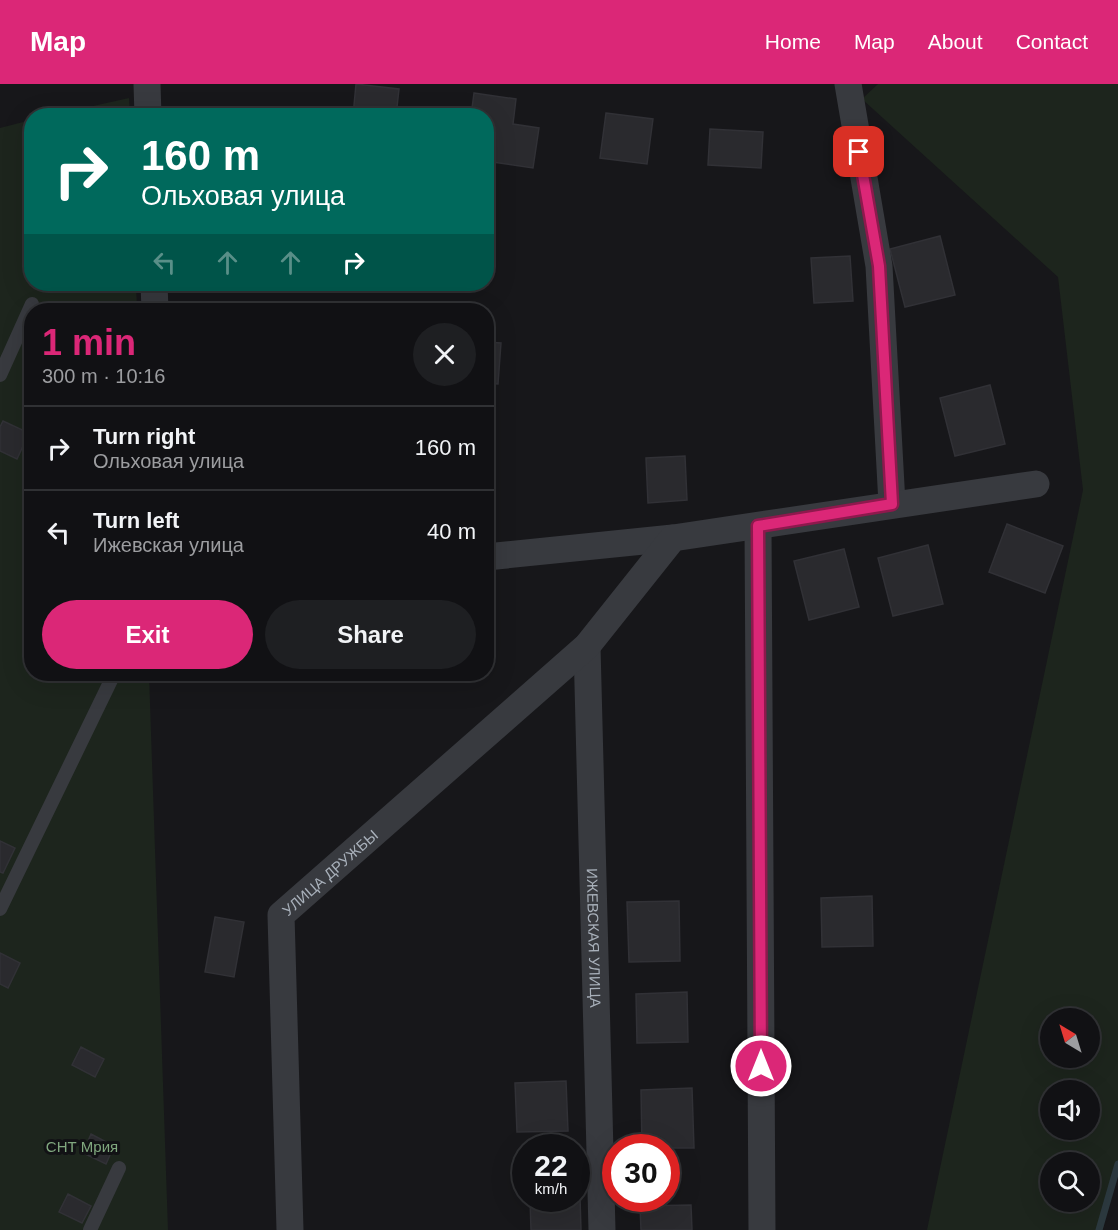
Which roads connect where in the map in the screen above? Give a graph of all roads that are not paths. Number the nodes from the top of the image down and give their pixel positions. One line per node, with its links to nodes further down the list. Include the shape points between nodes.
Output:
1 (147, 84): 3 (street)
2 (848, 84): 7 (street, via 879,266)
3 (148, 108)
4 (24, 322): 5 (lane)
5 (0, 375)
6 (1036, 484): 7 (street)
7 (892, 504): 8 (street)
8 (758, 526): 9 (street); 18 (street)
9 (673, 538): 10 (street); 11 (street)
10 (494, 556)
11 (587, 646): 16 (street, УЛИЦА ДРУЖБЫ, via 281,915); 17 (street, ИЖЕВСКАЯ УЛИЦА)
12 (111, 681): 13 (lane)
13 (0, 909)
14 (119, 1168): 15 (lane)
15 (90, 1230)
16 (290, 1230)
17 (602, 1230)
18 (762, 1230)

